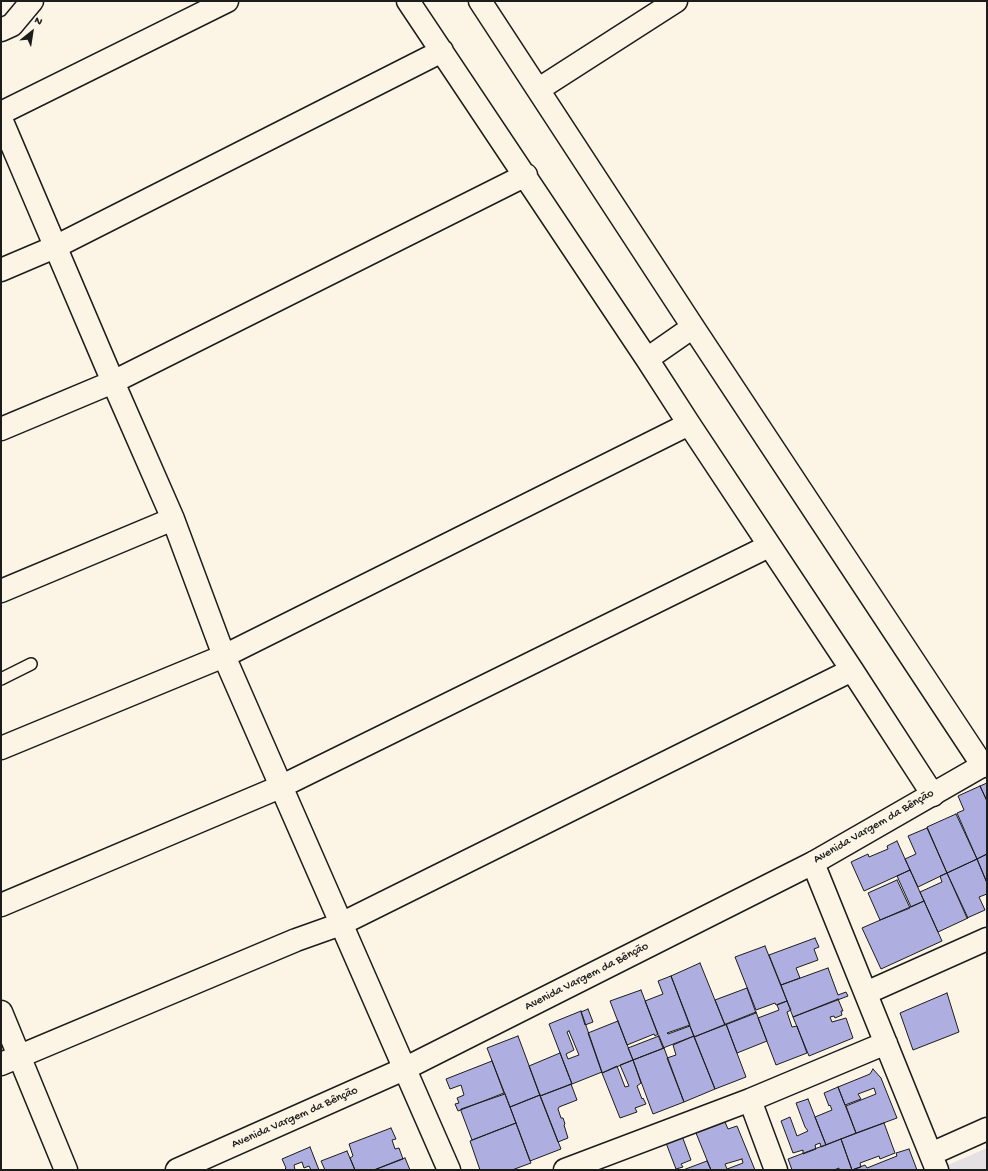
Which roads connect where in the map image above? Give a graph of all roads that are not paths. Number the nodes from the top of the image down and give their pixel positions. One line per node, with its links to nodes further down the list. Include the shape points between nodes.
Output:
1 (32, 1): 6 (street, via 12,25)
2 (226, 1): 9 (street)
3 (408, 1): 7 (street)
4 (480, 1): 8 (street)
5 (676, 1): 8 (street)
6 (1, 30)
7 (442, 51): 11 (street); 12 (street)
8 (539, 89): 14 (street)
9 (1, 113)
10 (1, 119): 12 (street)
11 (526, 176): 15 (street); 16 (street)
12 (55, 248): 13 (street); 16 (street)
13 (1, 270)
14 (693, 327): 15 (street); 27 (street)
15 (647, 359): 17 (street)
16 (112, 382): 18 (street); 19 (street)
17 (689, 424): 20 (street); 22 (street)
18 (1, 429)
19 (173, 519): 21 (street); 22 (street)
20 (769, 546): 24 (street); 28 (street)
21 (1, 591)
22 (224, 656): 26 (street); 28 (street)
23 (31, 664): 25 (lane)
24 (852, 670): 29 (street); 32 (street)
25 (1, 679)
26 (1, 748)
27 (985, 764): 29 (street, Avenida Vargem da Bênção)
28 (280, 787): 31 (street); 32 (street)
29 (933, 794): 30 (street, Avenida Vargem da Bênção)
30 (813, 863): 34 (street); 38 (street, Avenida Vargem da Bênção)
31 (1, 905)
32 (340, 924): 37 (street); 38 (street)
33 (987, 939): 34 (street)
34 (866, 993): 36 (street)
35 (1, 1012): 37 (street)
36 (886, 1043): 39 (street); 42 (street)
37 (10, 1060): 43 (street)
38 (404, 1069): 44 (street, Avenida Vargem da Bênção); 45 (street)
39 (750, 1100): 41 (street); 47 (street)
40 (987, 1129): 42 (street)
41 (613, 1162): 46 (street)
42 (934, 1162)
43 (66, 1170)
44 (177, 1170)
45 (449, 1170)
46 (565, 1170)
47 (776, 1170)

